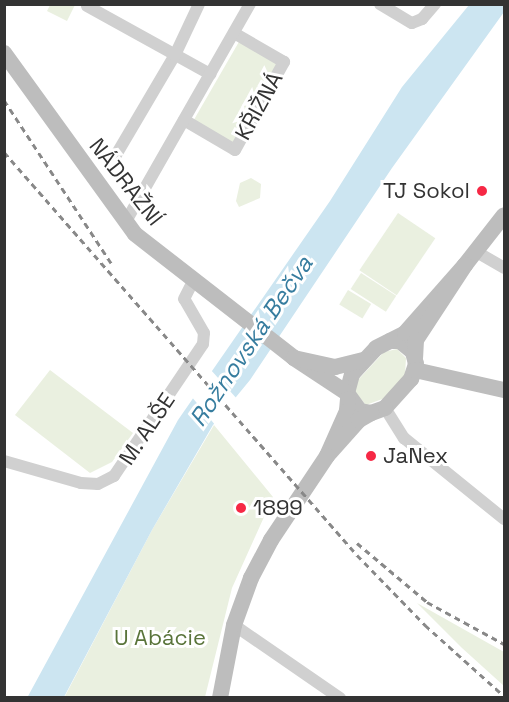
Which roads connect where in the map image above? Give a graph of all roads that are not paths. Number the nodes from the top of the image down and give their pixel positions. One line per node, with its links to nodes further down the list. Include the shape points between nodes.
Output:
1 (199, 4): 8 (street)
2 (250, 4): 6 (street)
3 (380, 4): 4 (street, via 412,22 422,19)
4 (435, 4)
5 (87, 6): 8 (street)
6 (234, 33): 9 (street); 10 (street, KŘIŽNÁ, via 284,62 235,150)
7 (4, 53): 13 (main road, NÁDRAŽNÍ)
8 (175, 55): 9 (street); 11 (street)
9 (210, 74): 10 (street)
10 (184, 120): 13 (street)
11 (116, 155)
12 (504, 215): 14 (main road)
13 (125, 223): 17 (main road, NÁDRAŽNÍ)
14 (476, 251): 15 (main road); 16 (street)
15 (465, 265): 18 (main road, via 414,324); 21 (main road, via 416,340)
16 (504, 268)
17 (193, 281): 19 (main road, NÁDRAŽNÍ); 26 (street, M. ALŠE, via 184,299 204,333 203,344 114,476 98,484 81,483)
18 (390, 341): 20 (main road); 21 (main road, via 405,344)
19 (290, 355): 20 (main road, NÁDRAŽNÍ, via 335,368); 23 (main road, NÁDRAŽNÍ)
20 (363, 359): 23 (main road, via 349,379)
21 (415, 364): 22 (main road); 24 (main road, via 402,394)
22 (504, 390)
23 (347, 396): 24 (main road, via 355,408); 25 (main road)
24 (378, 411): 25 (main road, via 359,420); 27 (street, via 404,438)
25 (327, 456): 28 (main road, via 251,578)
26 (4, 461)
27 (504, 519)
28 (234, 625): 29 (main road); 30 (street)
29 (220, 698)
30 (340, 698)

